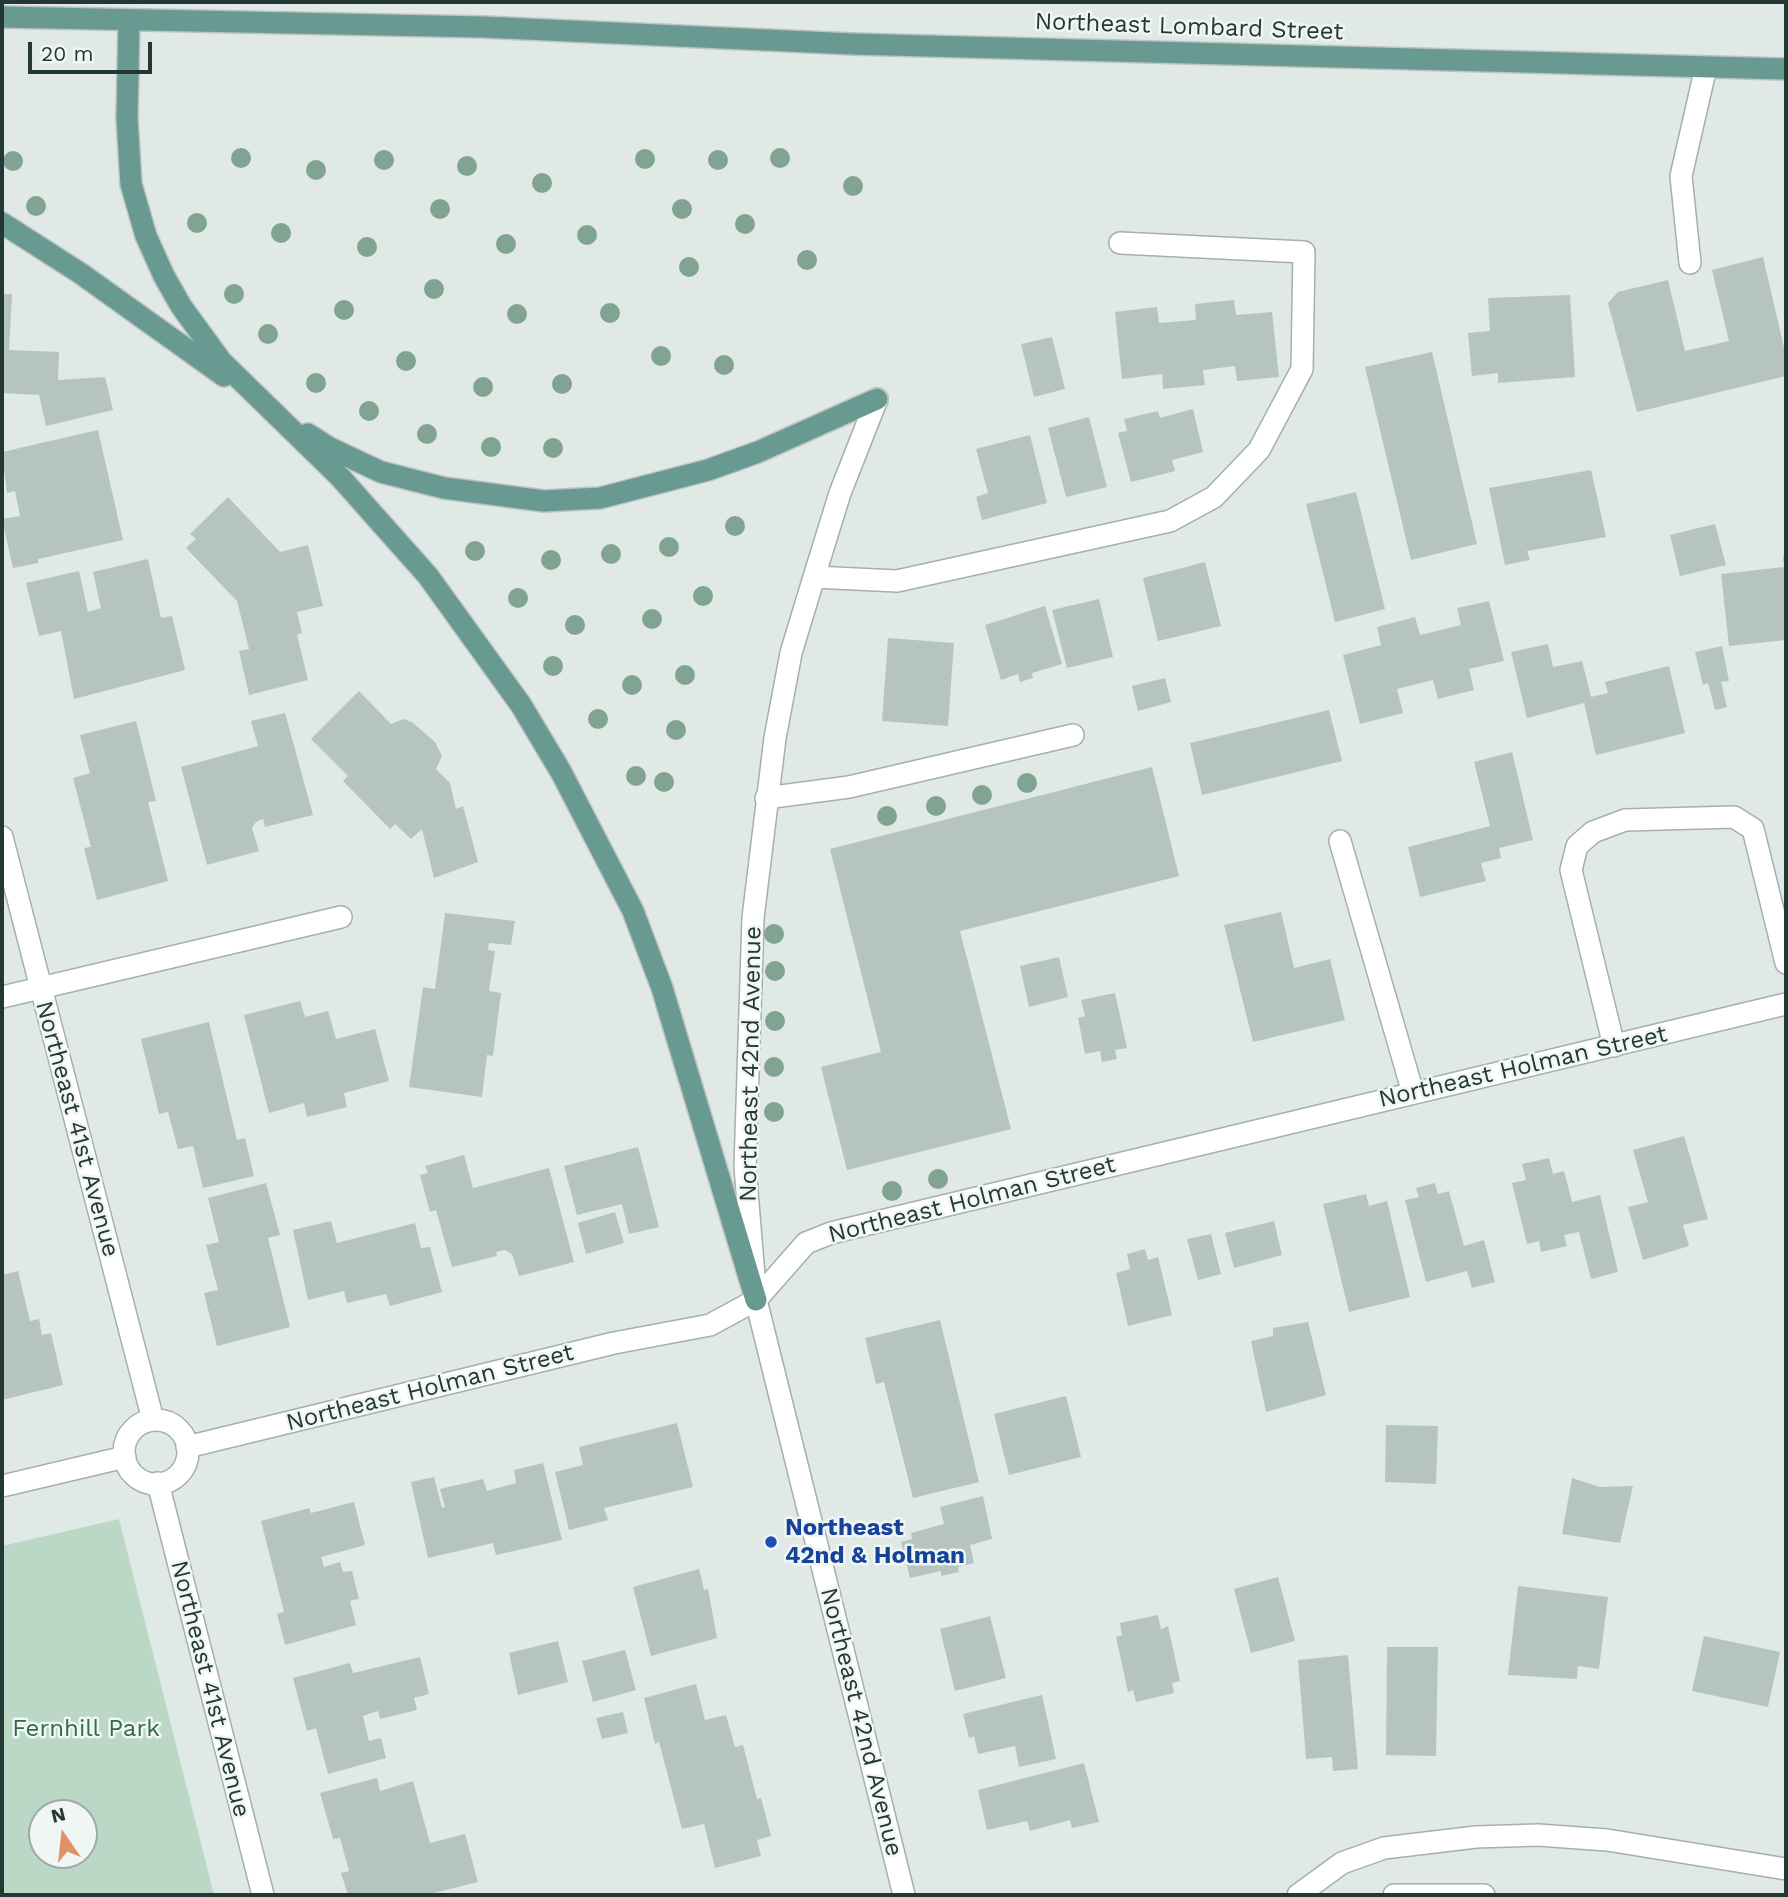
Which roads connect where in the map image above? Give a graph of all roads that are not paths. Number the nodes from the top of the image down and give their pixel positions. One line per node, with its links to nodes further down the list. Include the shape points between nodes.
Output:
1 (2, 17): 2 (main road, Northeast Lombard Street)
2 (129, 21): 3 (main road, Northeast Lombard Street, via 483,27 853,44); 9 (main road, via 127,150 131,184 149,245 204,339)
3 (1706, 67): 4 (main road, Northeast Lombard Street); 7 (street, via 1681,176)
4 (1786, 68)
5 (2, 223): 9 (main road)
6 (1120, 243): 10 (street, via 1304,252 1302,369 1259,450 1214,497 1170,522 897,581)
7 (1690, 263)
8 (877, 399): 9 (main road, via 709,470 600,498 544,501 444,488 382,472 330,448); 10 (street, Northeast 42nd Avenue, via 840,493)
9 (275, 412): 22 (main road, via 428,576 521,705 593,831 634,911 662,988)
10 (814, 577): 12 (street, Northeast 42nd Avenue, via 791,653)
11 (1073, 735): 12 (street, via 849,787)
12 (766, 799): 22 (street, Northeast 42nd Avenue, via 753,918 745,1167)
13 (2, 837): 17 (street, Northeast 41st Avenue)
14 (1340, 841): 21 (street)
15 (341, 917): 17 (street)
16 (1786, 963): 20 (street, via 1753,829 1734,817 1625,820 1593,832 1577,846 1571,870)
17 (40, 988): 18 (street); 23 (street, Northeast 41st Avenue)
18 (2, 998)
19 (1786, 1004): 20 (street, Northeast Holman Street)
20 (1614, 1045): 21 (street, Northeast Holman Street)
21 (1413, 1093): 22 (street, Northeast Holman Street, via 831,1233 806,1243)
22 (756, 1300): 24 (street, Northeast Holman Street, via 710,1325 614,1343); 30 (street, Northeast 42nd Avenue)
23 (153, 1420): 24 (street, via 175,1427); 25 (street, via 132,1431)
24 (187, 1447): 26 (street, via 180,1473)
25 (125, 1457): 26 (street, via 137,1477); 27 (street)
26 (158, 1483): 29 (street, Northeast 41st Avenue)
27 (2, 1486)
28 (1786, 1869): 31 (street, via 1607,1840 1476,1837 1384,1848 1342,1863)
29 (263, 1895)
30 (904, 1895)
31 (1298, 1895)
32 (1394, 1895): 33 (street)
33 (1484, 1895)

